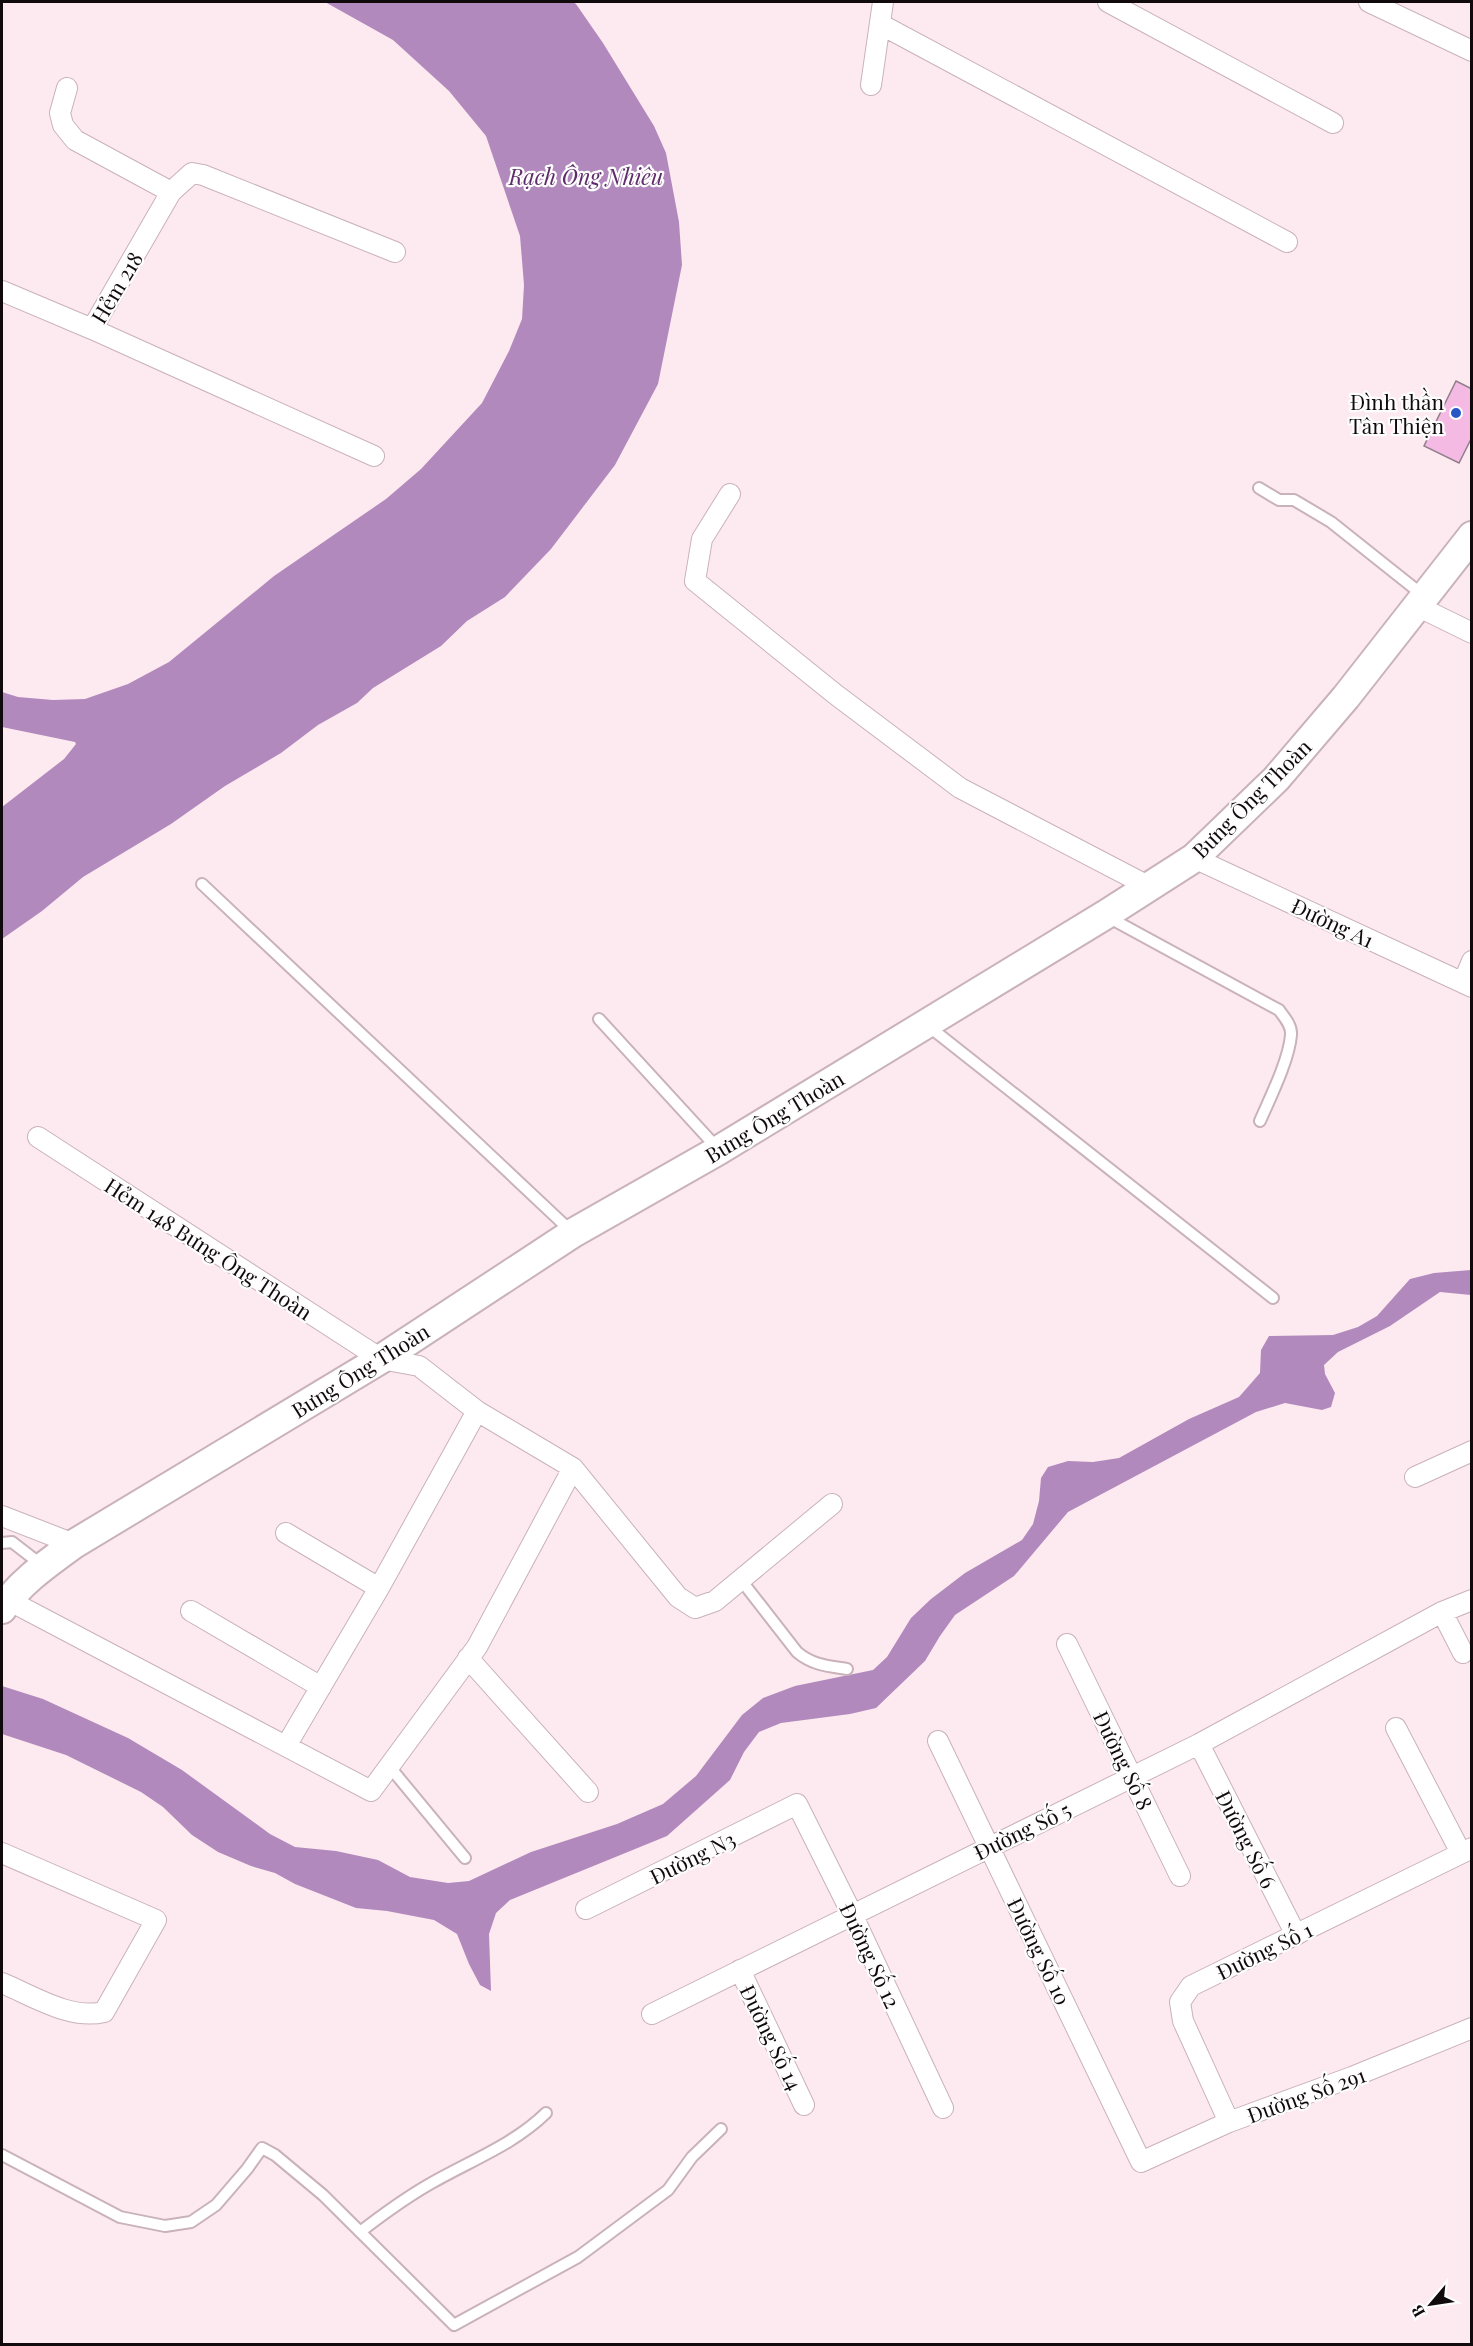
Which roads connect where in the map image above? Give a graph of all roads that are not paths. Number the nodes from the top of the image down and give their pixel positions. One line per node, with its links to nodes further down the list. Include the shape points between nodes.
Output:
1 (883, 2): 4 (street)
2 (1108, 2): 8 (street)
3 (1369, 2): 5 (street)
4 (879, 24): 6 (street); 10 (street)
5 (1472, 51)
6 (871, 85)
7 (67, 88): 9 (street, via 60,113 63,125 75,140)
8 (1333, 123)
9 (171, 192): 11 (street, Hẻm 218, via 192,172 203,174); 13 (street, Hẻm 218)
10 (1287, 242)
11 (395, 252)
12 (2, 291): 13 (street, Hẻm 218)
13 (92, 329): 14 (street)
14 (374, 456)
15 (1258, 488): 18 (lane, via 1279,500 1294,500 1331,522)
16 (730, 494): 22 (street, via 702,538 695,581 960,788)
17 (1472, 536): 18 (street, Bưng Ông Thoàn)
18 (1421, 601): 19 (street); 20 (street, Bưng Ông Thoàn, via 1346,698 1276,779)
19 (1472, 633)
20 (1194, 858): 22 (street, Bưng Ông Thoàn); 25 (street, Đường A1)
21 (202, 884): 31 (lane)
22 (1148, 886): 23 (street, Bưng Ông Thoàn)
23 (1105, 915): 27 (street, Bưng Ông Thoàn); 28 (lane, via 1280,1010 1292,1034)
24 (1472, 961): 25 (street)
25 (1467, 985)
26 (599, 1019): 30 (lane)
27 (925, 1023): 30 (street, Bưng Ông Thoàn); 32 (lane)
28 (1260, 1121)
29 (38, 1137): 33 (street, Hẻm 148 Bưng Ông Thoàn)
30 (719, 1150): 31 (street, Bưng Ông Thoàn)
31 (573, 1233): 33 (street, Bưng Ông Thoàn)
32 (1273, 1298)
33 (381, 1359): 34 (street, via 419,1366); 42 (street, Bưng Ông Thoàn)
34 (477, 1411): 36 (street); 45 (street)
35 (1472, 1451): 37 (street)
36 (573, 1468): 44 (street, via 678,1597 695,1608 715,1601); 52 (street)
37 (1415, 1477)
38 (832, 1504): 44 (street)
39 (2, 1516): 42 (street)
40 (286, 1533): 45 (street)
41 (2, 1543): 43 (lane, via 12,1542)
42 (74, 1544): 43 (street, Bưng Ông Thoàn)
43 (43, 1566): 47 (street, Bưng Ông Thoàn)
44 (741, 1580): 53 (lane, via 802,1656 820,1665)
45 (379, 1588): 54 (street)
46 (1472, 1600): 49 (street, Đường Số 5)
47 (5, 1604): 58 (street)
48 (191, 1611): 54 (street)
49 (1442, 1612): 51 (street); 57 (street, Đường Số 5)
50 (1067, 1644): 60 (street, Đường Số 8)
51 (1463, 1653)
52 (468, 1658): 59 (street); 61 (street)
53 (847, 1669)
54 (321, 1688): 58 (street)
55 (1396, 1728): 64 (street)
56 (938, 1741): 63 (street, Đường Số 10)
57 (1199, 1744): 60 (street, Đường Số 5); 70 (street, Đường Số 6)
58 (286, 1746): 59 (street, via 371,1791)
59 (389, 1766): 66 (lane)
60 (1132, 1776): 63 (street, Đường Số 5); 67 (street, Đường Số 8)
61 (588, 1792)
62 (797, 1804): 68 (street, Đường N3); 69 (street, Đường Số 12)
63 (990, 1845): 69 (street, Đường Số 5); 81 (street, Đường Số 10)
64 (1466, 1850): 70 (street, Đường Số 1)
65 (2, 1853): 72 (street, via 156,1920 104,2012 72,2012)
66 (465, 1858)
67 (1180, 1876)
68 (585, 1909)
69 (852, 1914): 71 (street, Đường Số 5); 76 (street, Đường Số 12)
70 (1296, 1935): 78 (street, Đường Số 1, via 1191,1986 1180,2002 1183,2021)
71 (740, 1970): 73 (street, Đường Số 5); 75 (street, Đường Số 14)
72 (2, 1983)
73 (652, 2014)
74 (1472, 2028): 78 (street, Đường Số 291)
75 (804, 2105)
76 (943, 2108)
77 (546, 2113): 82 (lane, via 529,2130 430,2184)
78 (1229, 2122): 81 (street, Đường Số 291)
79 (721, 2129): 82 (lane, via 692,2157 668,2190 578,2257 454,2325)
80 (2, 2156): 82 (lane, via 120,2217 165,2226 191,2222 216,2205 262,2148 323,2195)
81 (1141, 2162)
82 (360, 2232)

